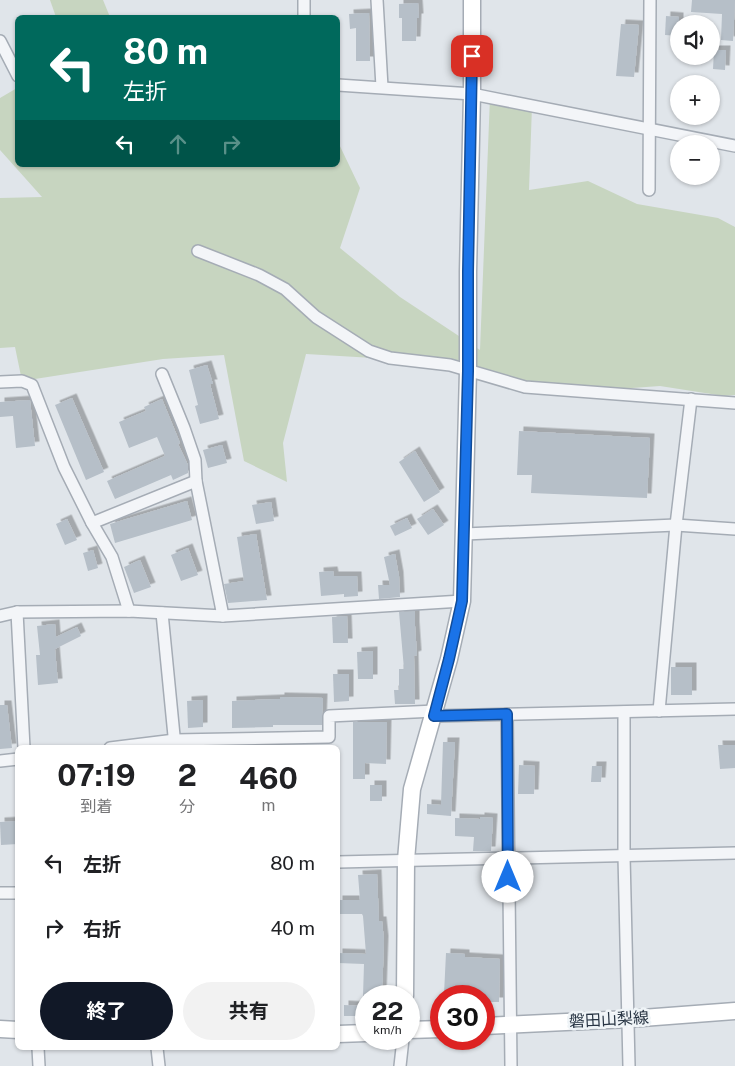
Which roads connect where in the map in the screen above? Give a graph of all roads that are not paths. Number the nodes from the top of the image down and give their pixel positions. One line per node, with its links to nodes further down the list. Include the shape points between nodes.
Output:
1 (304, 0): 5 (street)
2 (377, 0): 9 (street)
3 (472, 0): 10 (street)
4 (650, 0): 11 (street)
5 (304, 15)
6 (0, 41): 7 (street)
7 (15, 70)
8 (340, 85): 9 (street)
9 (382, 87): 10 (street)
10 (472, 94): 11 (street); 15 (street)
11 (649, 129): 12 (street); 13 (street)
12 (735, 146)
13 (649, 190)
14 (198, 251): 15 (street, via 285,289 316,317 369,351 390,358 450,365)
15 (468, 371): 18 (street, via 525,387); 24 (street)
16 (162, 374): 20 (street, via 195,460)
17 (0, 382): 21 (street, via 32,385 64,467)
18 (692, 399): 19 (street); 22 (street)
19 (735, 403)
20 (196, 481): 21 (street); 30 (street)
21 (92, 523): 26 (street, via 112,556)
22 (676, 525): 23 (street); 24 (street); 32 (street)
23 (735, 529)
24 (465, 534): 25 (street)
25 (462, 601): 30 (street); 34 (street)
26 (129, 611): 27 (street); 28 (street)
27 (17, 612): 29 (street); 37 (street)
28 (162, 613): 30 (street); 36 (street)
29 (0, 616)
30 (223, 616)
31 (735, 709): 32 (street)
32 (659, 711): 33 (street)
33 (624, 712): 35 (street); 42 (street)
34 (435, 714): 35 (street); 36 (street, via 329,716 329,738); 44 (street, via 412,789)
35 (507, 714): 43 (street)
36 (175, 744): 38 (street)
37 (24, 745)
38 (159, 745)
39 (15, 759): 40 (street)
40 (0, 761)
41 (735, 853): 42 (street)
42 (624, 856): 43 (street); 50 (street)
43 (508, 858): 44 (street); 51 (street)
44 (406, 860): 45 (street); 48 (street)
45 (340, 862)
46 (0, 893): 47 (street)
47 (15, 893)
48 (405, 985)
49 (735, 1011): 50 (street, 磐田山梨線)
50 (629, 1019): 51 (street, 磐田山梨線); 64 (street)
51 (510, 1025): 52 (street, 磐田山梨線); 63 (street)
52 (495, 1026)
53 (0, 1029): 54 (street)
54 (15, 1030)
55 (355, 1033): 56 (street)
56 (340, 1034)
57 (38, 1050): 60 (street)
58 (157, 1050): 61 (street)
59 (402, 1050): 62 (street)
60 (39, 1066)
61 (158, 1066)
62 (400, 1066)
63 (511, 1066)
64 (629, 1066)

